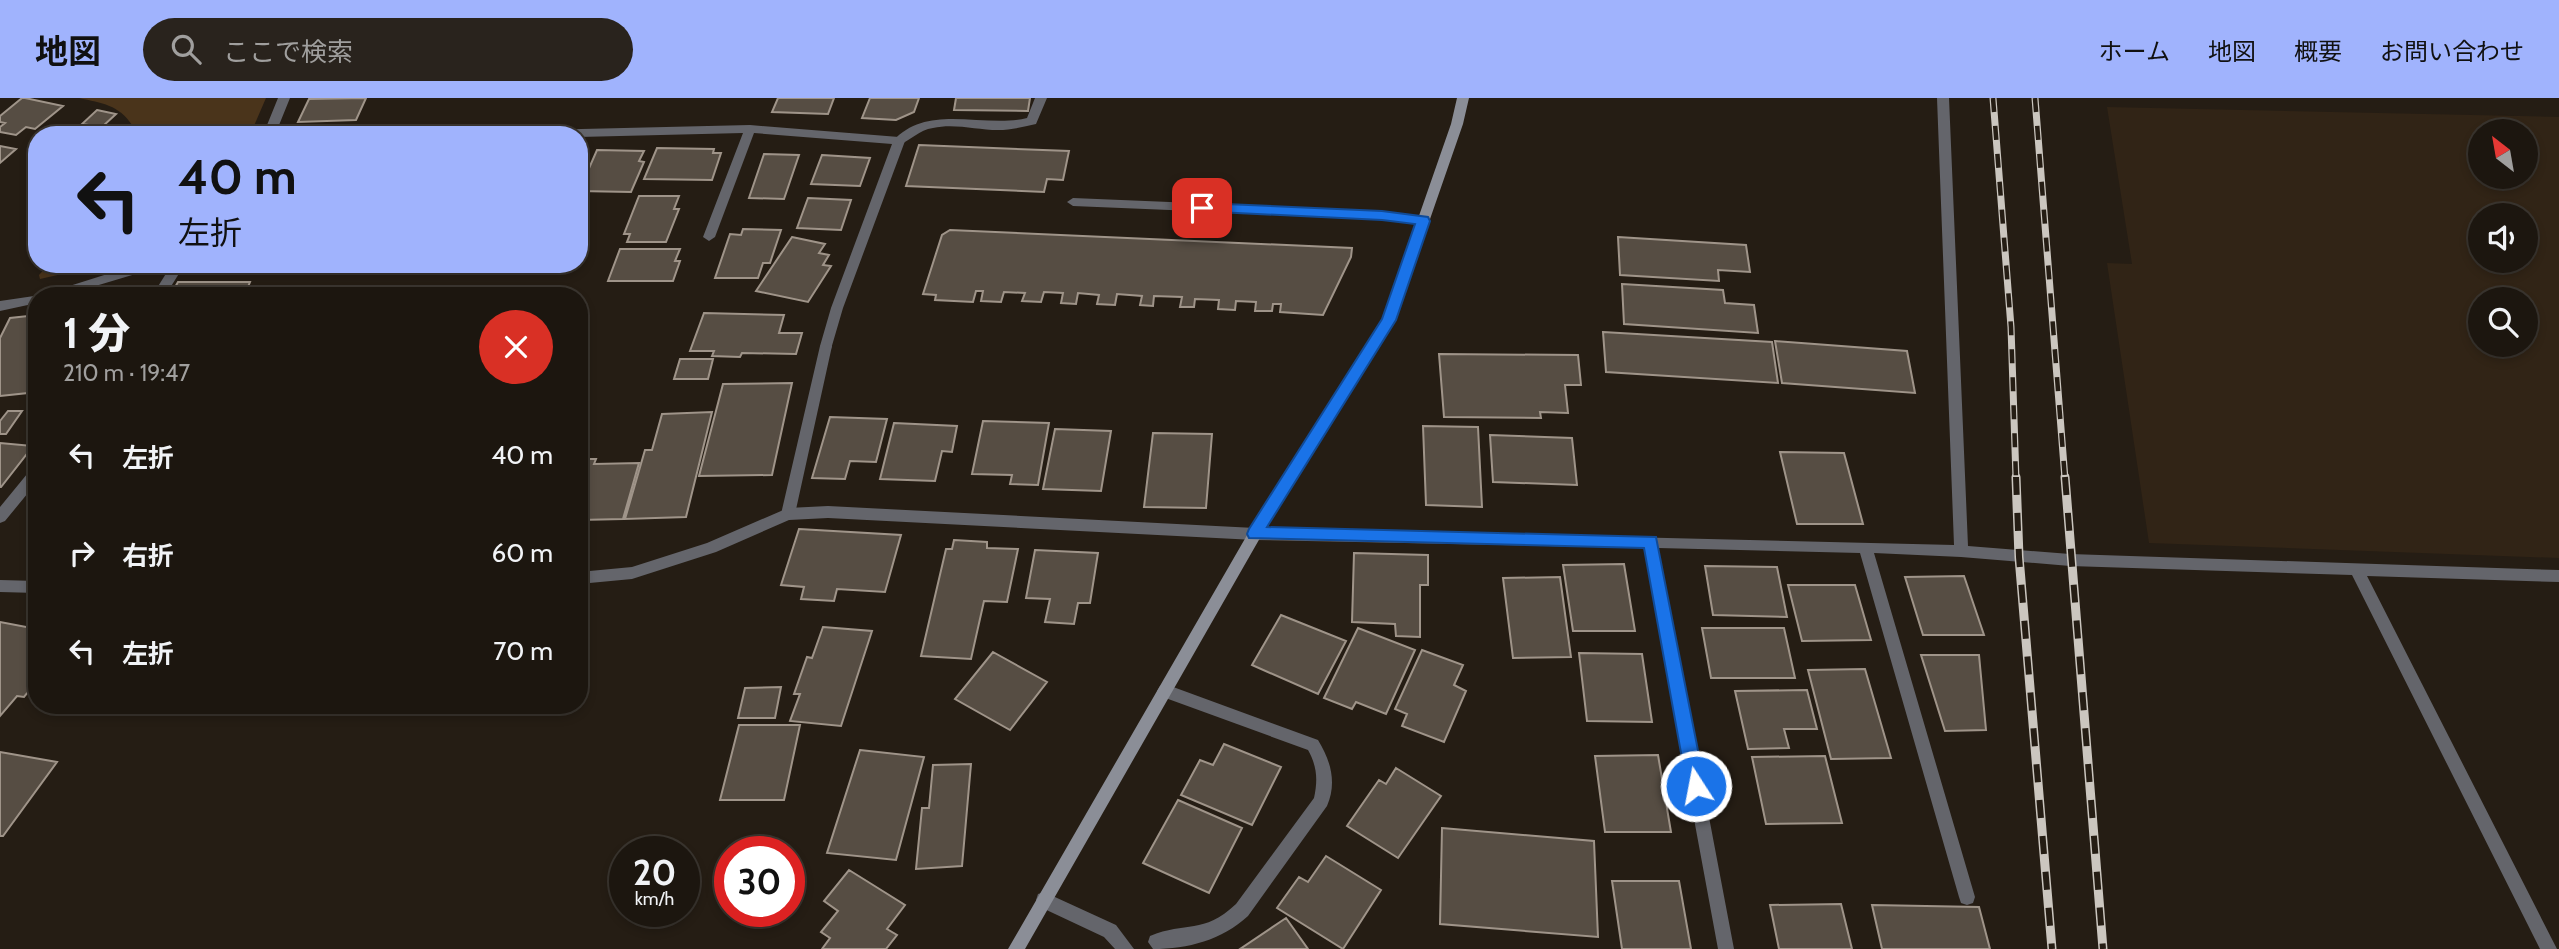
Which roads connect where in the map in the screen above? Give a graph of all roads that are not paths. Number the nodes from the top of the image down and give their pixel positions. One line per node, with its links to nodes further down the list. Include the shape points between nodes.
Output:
1 (284, 98): 5 (street)
2 (1041, 98): 8 (street, via 1032,121 1016,127 930,122)
3 (1463, 98): 10 (street)
4 (1943, 98): 22 (street)
5 (273, 126)
6 (750, 129): 7 (street); 8 (street); 11 (street)
7 (588, 133)
8 (899, 141): 17 (street, via 837,307)
9 (1073, 202): 10 (street, via 1382,215)
10 (1423, 221): 19 (street, via 1389,320)
11 (709, 237)
12 (124, 273): 13 (street)
13 (77, 287)
14 (28, 300): 15 (street)
15 (0, 306)
16 (28, 483): 18 (street)
17 (788, 514): 19 (street, via 828,512); 25 (street, via 667,563 632,573)
18 (0, 517)
19 (1255, 534): 20 (street); 28 (street)
20 (1650, 542): 21 (street); 34 (street)
21 (1866, 547): 22 (street); 29 (street)
22 (1961, 551): 23 (street)
23 (2357, 571): 24 (street); 35 (street)
24 (2559, 576)
25 (588, 577)
26 (0, 586): 27 (street)
27 (28, 587)
28 (1165, 691): 30 (street); 31 (street, via 1314,745 1324,761 1325,784 1321,801 1242,910 1211,932)
29 (1967, 897)
30 (1044, 900): 32 (street); 33 (street, via 1110,931)
31 (1156, 942)
32 (1016, 949)
33 (1126, 949)
34 (1726, 949)
35 (2549, 949)

